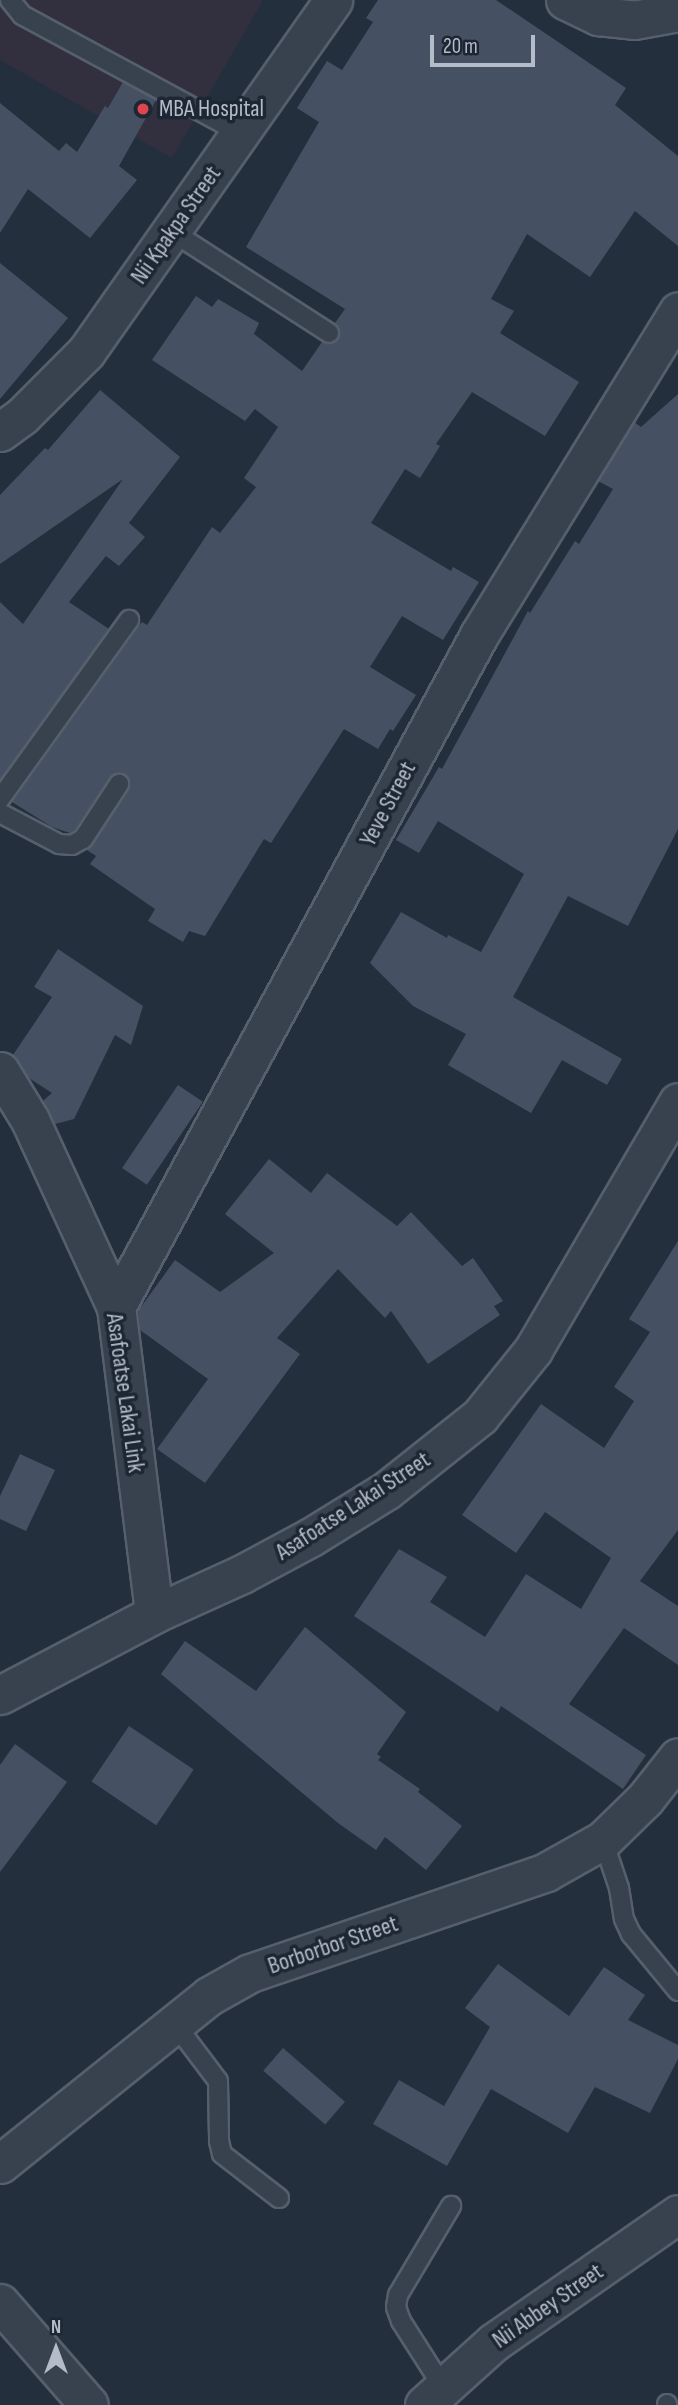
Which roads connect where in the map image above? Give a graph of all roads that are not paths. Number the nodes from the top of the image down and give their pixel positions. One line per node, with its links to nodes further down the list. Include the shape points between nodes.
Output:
1 (10, 0): 5 (lane, via 22,15)
2 (333, 0): 5 (street, Nii Kpakpa Street)
3 (565, 0): 4 (street, via 598,16 634,20)
4 (678, 12)
5 (240, 132): 6 (street, Nii Kpakpa Street)
6 (171, 231): 8 (lane); 9 (street, Nii Kpakpa Street, via 86,352)
7 (678, 311): 16 (street, Yeve Street, via 479,635)
8 (329, 333)
9 (0, 432)
10 (129, 620): 12 (lane)
11 (119, 784): 13 (lane, via 83,839 72,845 60,844)
12 (0, 799)
13 (0, 813)
14 (0, 1071): 16 (street, Asafoatse Lakai Link, via 30,1120)
15 (678, 1102): 17 (street, Asafoatse Lakai Street, via 533,1350 480,1416 387,1490 322,1531)
16 (116, 1307): 17 (street, Asafoatse Lakai Link)
17 (154, 1614): 18 (street, Asafoatse Lakai Street)
18 (0, 1695)
19 (678, 1757): 20 (street, Borborbor Street, via 645,1799)
20 (603, 1840): 21 (lane, via 631,1934); 22 (street, Borborbor Street, via 546,1872 250,1973 209,1996)
21 (678, 1991)
22 (175, 2024): 23 (street, Borborbor Street); 24 (lane, via 218,2081 222,2154)
23 (0, 2164)
24 (279, 2198)
25 (451, 2206): 28 (lane, via 398,2294 396,2307)
26 (678, 2214): 28 (street, Nii Abbey Street, via 494,2342)
27 (0, 2304): 29 (street)
28 (433, 2396)
29 (89, 2405)

